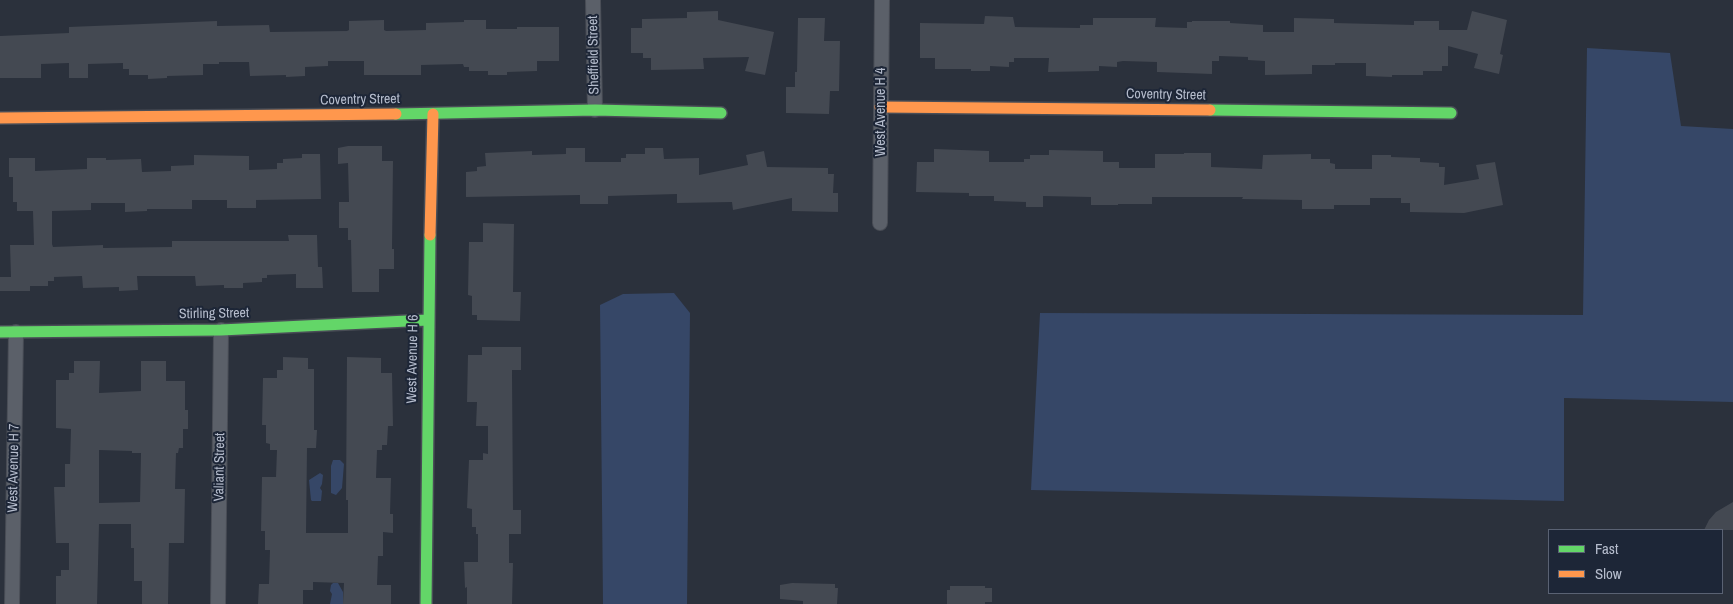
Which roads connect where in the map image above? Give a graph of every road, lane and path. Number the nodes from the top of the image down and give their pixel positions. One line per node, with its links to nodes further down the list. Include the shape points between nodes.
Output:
1 (593, 0): 4 (street, Sheffield Street)
2 (882, 0): 3 (street, West Avenue H 4)
3 (880, 107): 6 (street, Coventry Street); 9 (street, West Avenue H 4)
4 (595, 110): 5 (street, Coventry Street); 7 (street, Coventry Street)
5 (721, 112)
6 (1451, 113)
7 (433, 114): 8 (street, Coventry Street); 10 (street, West Avenue H 6)
8 (0, 118)
9 (880, 223)
10 (428, 320): 11 (street, Stirling Street); 16 (street, West Avenue H 6)
11 (221, 330): 13 (street, Stirling Street); 15 (street, Valiant Street)
12 (0, 332): 13 (street, Stirling Street)
13 (16, 332): 14 (street, West Avenue H 7)
14 (12, 604)
15 (218, 604)
16 (426, 604)

